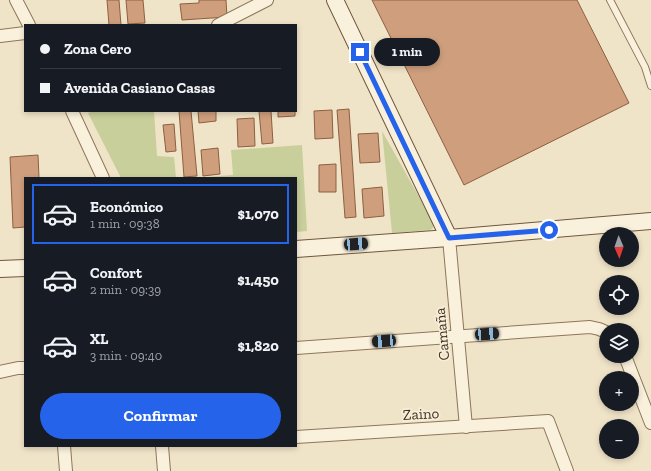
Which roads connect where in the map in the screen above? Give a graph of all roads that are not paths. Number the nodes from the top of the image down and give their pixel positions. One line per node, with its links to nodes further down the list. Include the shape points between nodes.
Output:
1 (16, 0): 5 (street)
2 (266, 0): 6 (street)
3 (335, 0): 13 (main road)
4 (610, 0): 9 (lane, via 645,67)
5 (28, 24)
6 (220, 24)
7 (24, 34): 8 (street)
8 (0, 36)
9 (651, 86)
10 (72, 112): 11 (street)
11 (103, 177)
12 (651, 221): 13 (main road)
13 (449, 238): 14 (main road); 18 (street, Camaña)
14 (297, 248)
15 (24, 268): 16 (main road)
16 (0, 270)
17 (599, 329): 18 (street, via 590,327)
18 (458, 336): 19 (street); 24 (street, Camaña)
19 (297, 348)
20 (628, 363): 23 (street)
21 (24, 368): 22 (street)
22 (0, 372)
23 (651, 422)
24 (466, 427): 25 (street, Zaino); 30 (street, Zaino, via 548,421)
25 (297, 437)
26 (64, 447): 28 (street)
27 (162, 447): 29 (street)
28 (66, 471)
29 (164, 471)
30 (567, 471)

